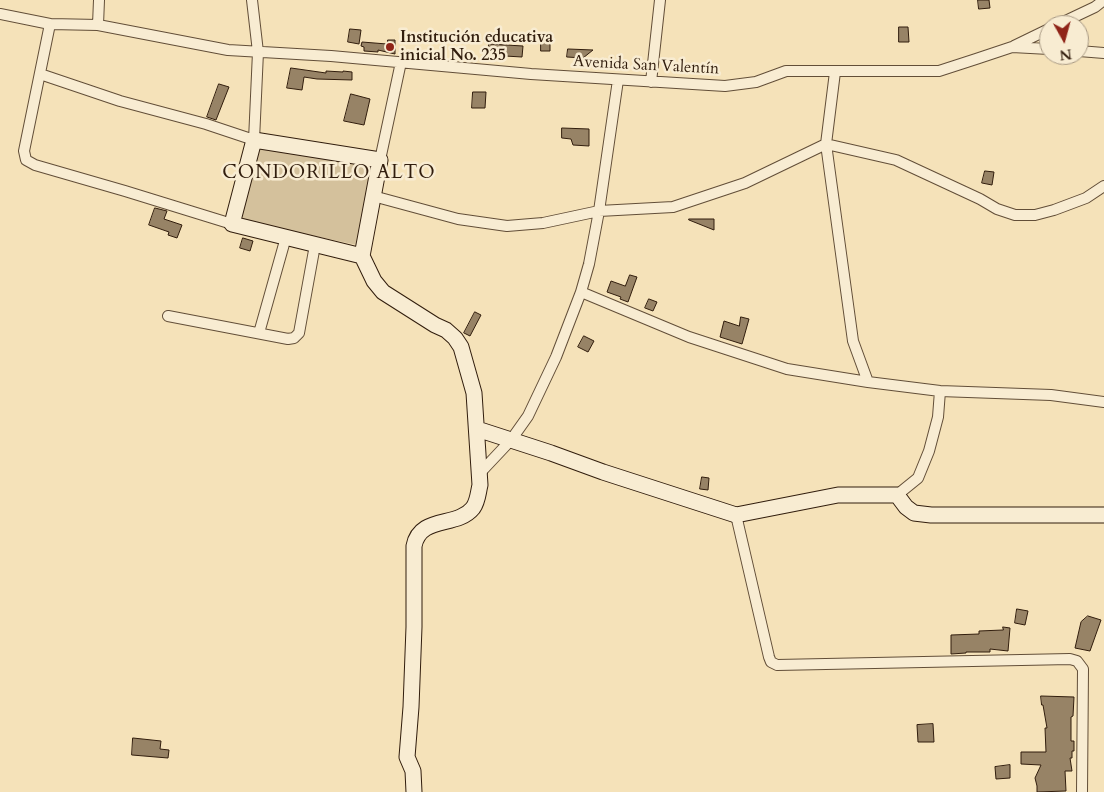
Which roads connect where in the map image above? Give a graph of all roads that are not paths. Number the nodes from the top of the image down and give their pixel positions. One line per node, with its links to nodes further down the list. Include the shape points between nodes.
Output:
1 (99, 0): 8 (street)
2 (252, 0): 12 (street)
3 (660, 0): 19 (street)
4 (1104, 0): 6 (street)
5 (0, 14): 7 (street, Avenida San Valentín)
6 (1079, 15)
7 (50, 24): 8 (street, Avenida San Valentín); 17 (street)
8 (98, 25): 12 (street, Avenida San Valentín, via 228,50)
9 (1039, 34): 10 (street)
10 (1012, 47): 11 (street, Avenida San Valentín); 16 (street, Avenida San Valentín, via 938,71)
11 (1039, 48)
12 (258, 52): 15 (street, Avenida San Valentín); 20 (street)
13 (1089, 52): 14 (street)
14 (1104, 53)
15 (401, 62): 18 (street, Avenida San Valentín); 22 (street)
16 (835, 72): 19 (street, Avenida San Valentín, via 786,71 756,82 724,86); 21 (street)
17 (40, 74): 20 (street); 26 (street, via 24,151 26,160)
18 (618, 80): 19 (street, Avenida San Valentín); 25 (street)
19 (651, 82)
20 (254, 140): 22 (street); 26 (street)
21 (826, 144): 23 (street, via 896,160 996,209 1015,215 1035,215 1054,210 1086,198); 25 (street, via 745,183 673,207); 33 (street, via 853,341)
22 (380, 160): 24 (street)
23 (1104, 186)
24 (373, 196): 25 (street, via 458,219 507,226 543,224); 29 (street)
25 (599, 211): 30 (street)
26 (232, 224): 27 (street)
27 (286, 237): 28 (street); 32 (street)
28 (315, 245): 29 (street); 32 (street, via 299,333 288,339)
29 (362, 256): 36 (street, via 374,281 384,292 446,330 461,347 474,393)
30 (581, 292): 33 (street, via 688,337 787,370); 37 (street, via 556,357 528,416)
31 (168, 316): 32 (street)
32 (260, 333)
33 (868, 382): 34 (street)
34 (940, 391): 35 (street, via 1051,395); 39 (street, via 930,451 918,478)
35 (1104, 402)
36 (477, 429): 37 (street); 38 (street)
37 (511, 440): 38 (street); 40 (street)
38 (479, 474): 42 (street, via 478,497 473,507 465,515 424,529 415,540 412,698 407,757 413,771)
39 (897, 495): 40 (street, via 838,495); 41 (street, via 914,513 931,515)
40 (736, 515): 43 (street, via 769,658 777,665 1077,661 1083,669)
41 (1104, 515)
42 (414, 792)
43 (1082, 792)

